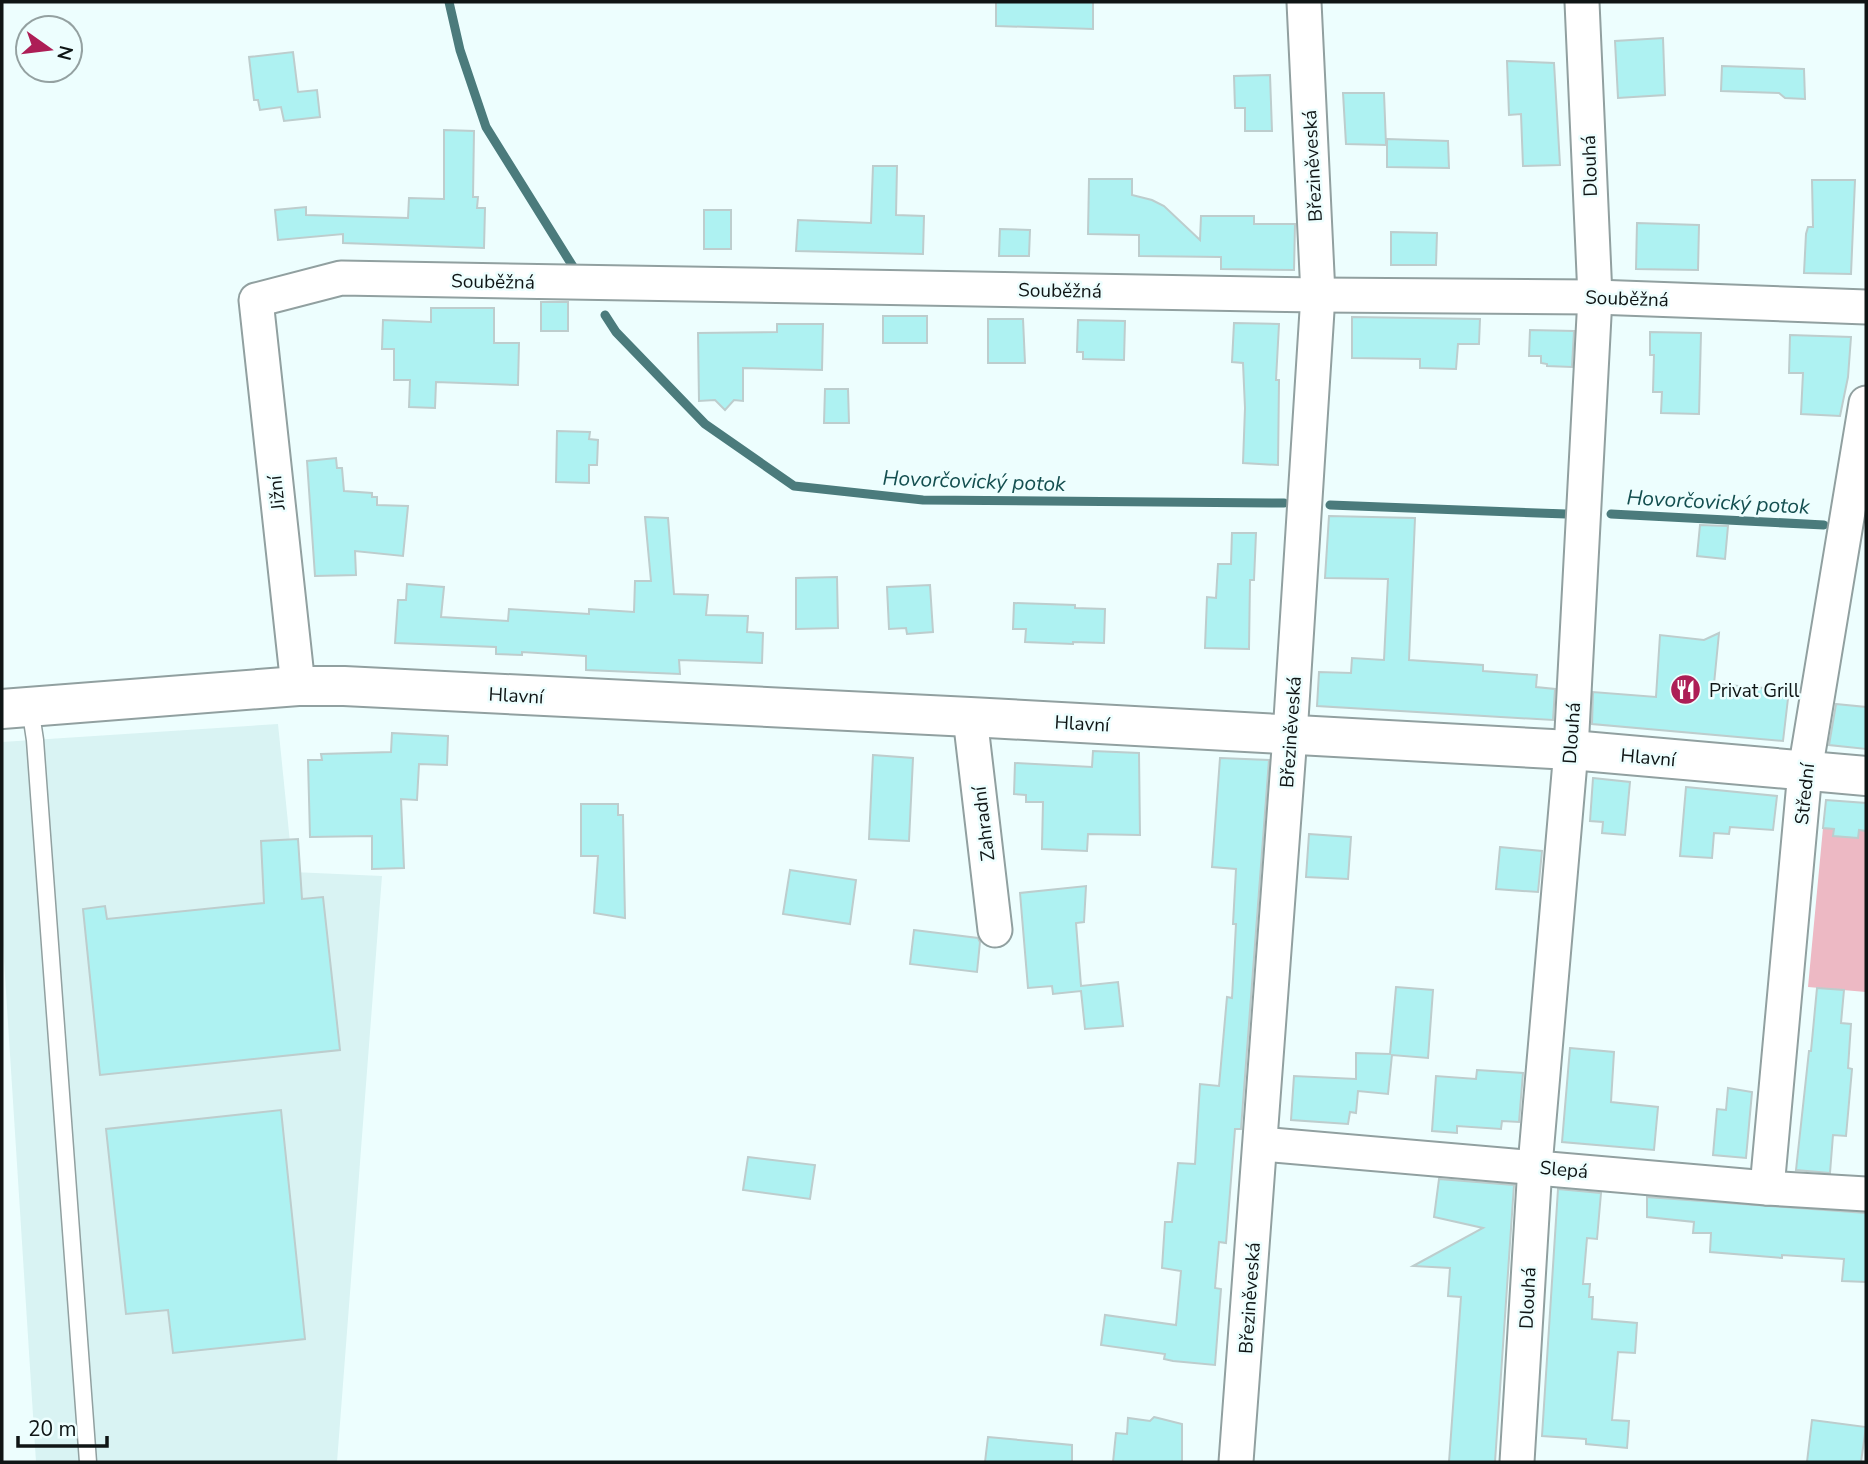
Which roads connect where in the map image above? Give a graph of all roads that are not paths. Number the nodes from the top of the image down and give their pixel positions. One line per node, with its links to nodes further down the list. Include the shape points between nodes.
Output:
1 (1304, 2): 3 (street, Březiněveská)
2 (1582, 2): 4 (street, Dlouhá)
3 (1318, 295): 4 (street, Souběžná); 5 (street, Souběžná, via 341,278); 11 (street, Březiněveská)
4 (1594, 297): 6 (street, Souběžná); 12 (street, Dlouhá)
5 (256, 300): 8 (street, Jižní)
6 (1866, 307)
7 (1866, 403): 13 (street, Střední)
8 (298, 686): 9 (street, Hlavní); 10 (street, Hlavní)
9 (16, 708): 20 (lane, via 35,740)
10 (970, 717): 11 (street, Hlavní); 15 (street, Zahradní)
11 (1290, 735): 12 (street, Hlavní); 16 (street, Březiněveská)
12 (1571, 750): 13 (street, Hlavní); 17 (street, Dlouhá)
13 (1805, 771): 14 (street, Hlavní); 18 (street, Střední)
14 (1866, 776)
15 (995, 930)
16 (1261, 1144): 17 (street, Slepá); 21 (street, Březiněveská)
17 (1535, 1166): 18 (street, Slepá); 22 (street, Dlouhá)
18 (1767, 1188): 19 (street, Slepá)
19 (1866, 1194)
20 (88, 1462)
21 (1236, 1462)
22 (1517, 1462)

